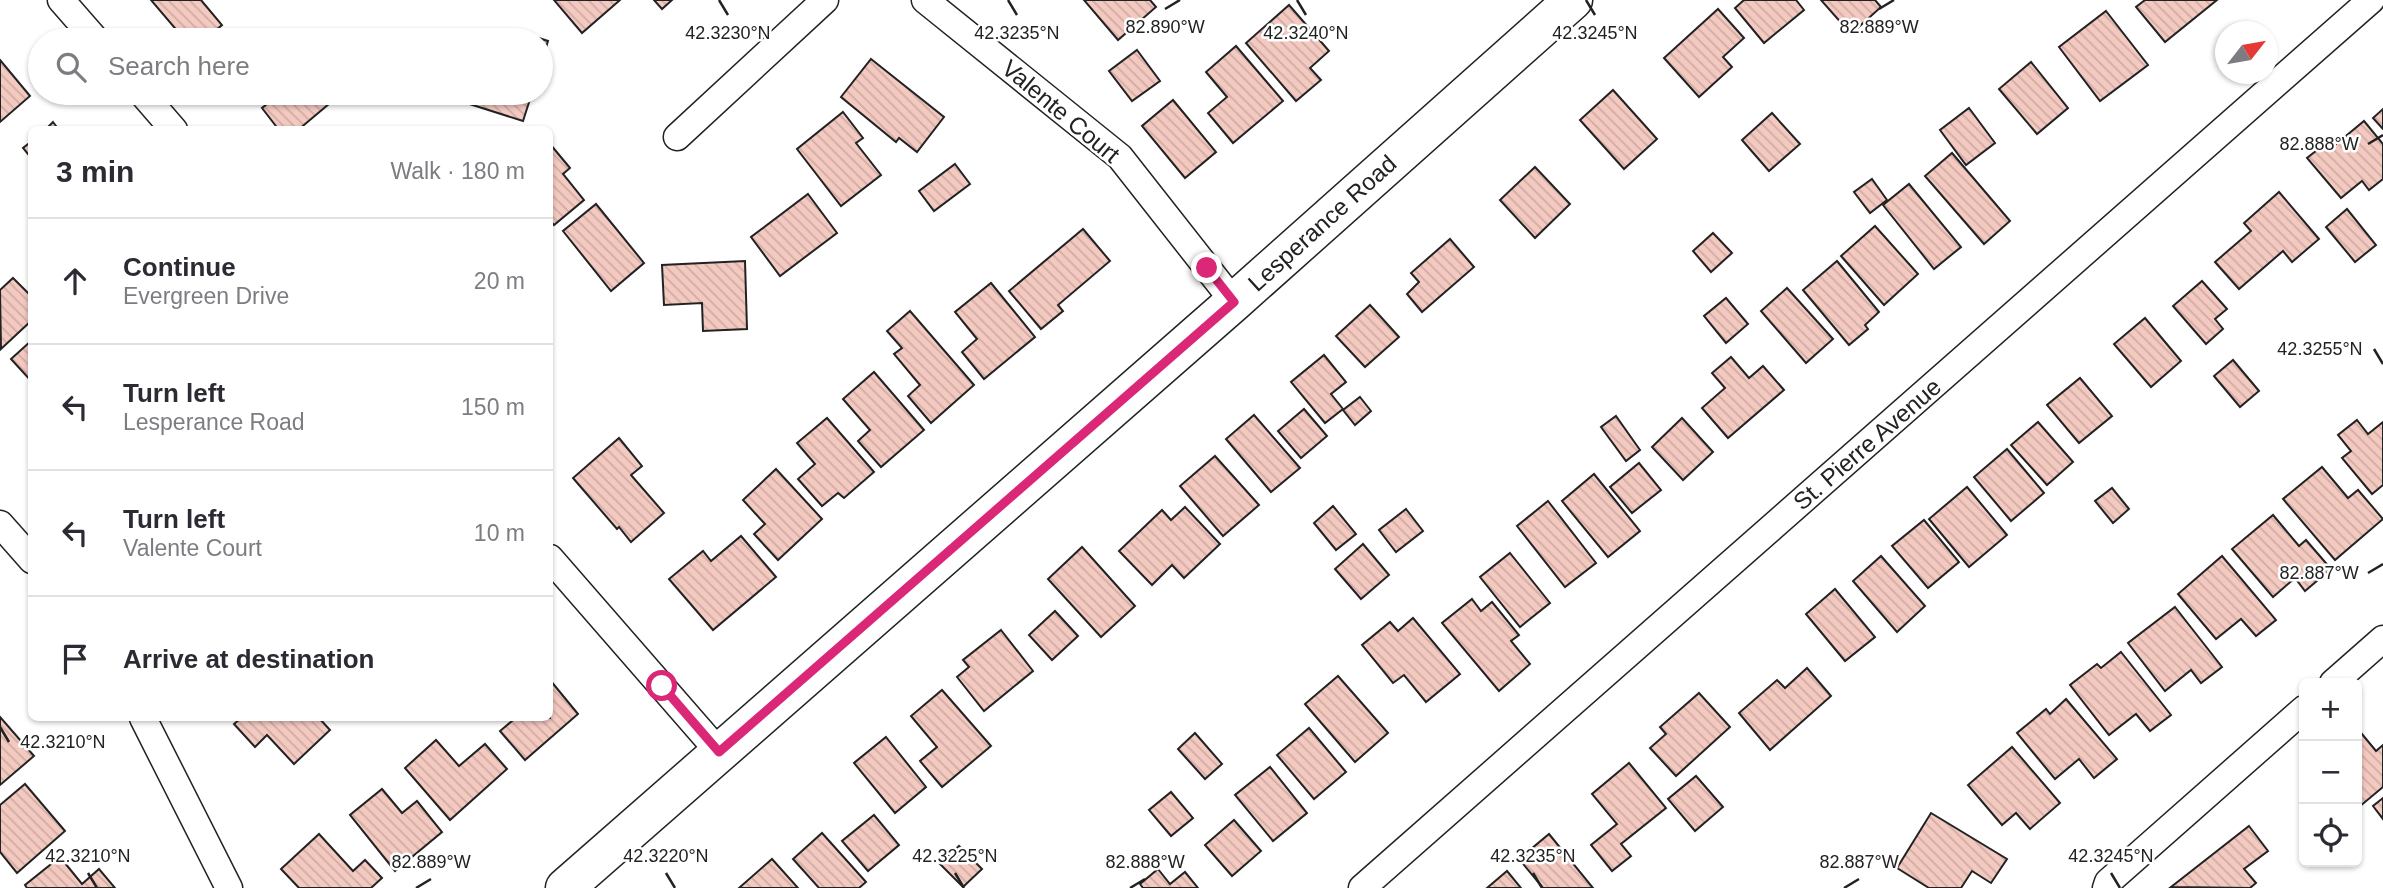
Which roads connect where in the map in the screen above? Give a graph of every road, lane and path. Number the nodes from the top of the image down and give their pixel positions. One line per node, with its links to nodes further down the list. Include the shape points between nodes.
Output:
1 (61, 0): 6 (street)
2 (825, 0): 9 (street)
3 (925, 0): 10 (street, Valente Court, via 1120,157)
4 (1573, 0): 10 (main road, Lesperance Road)
5 (2371, 0): 21 (street, St. Pierre Avenue)
6 (86, 28)
7 (152, 105): 8 (street)
8 (171, 126)
9 (677, 137)
10 (1234, 302): 18 (main road, Lesperance Road)
11 (0, 524): 12 (street)
12 (28, 556)
13 (553, 561): 18 (street)
14 (2383, 639): 15 (street)
15 (2339, 678)
16 (2299, 713): 22 (street)
17 (145, 721): 19 (street)
18 (719, 752): 20 (main road, Lesperance Road)
19 (229, 888)
20 (565, 888)
21 (1362, 888)
22 (2106, 888)

